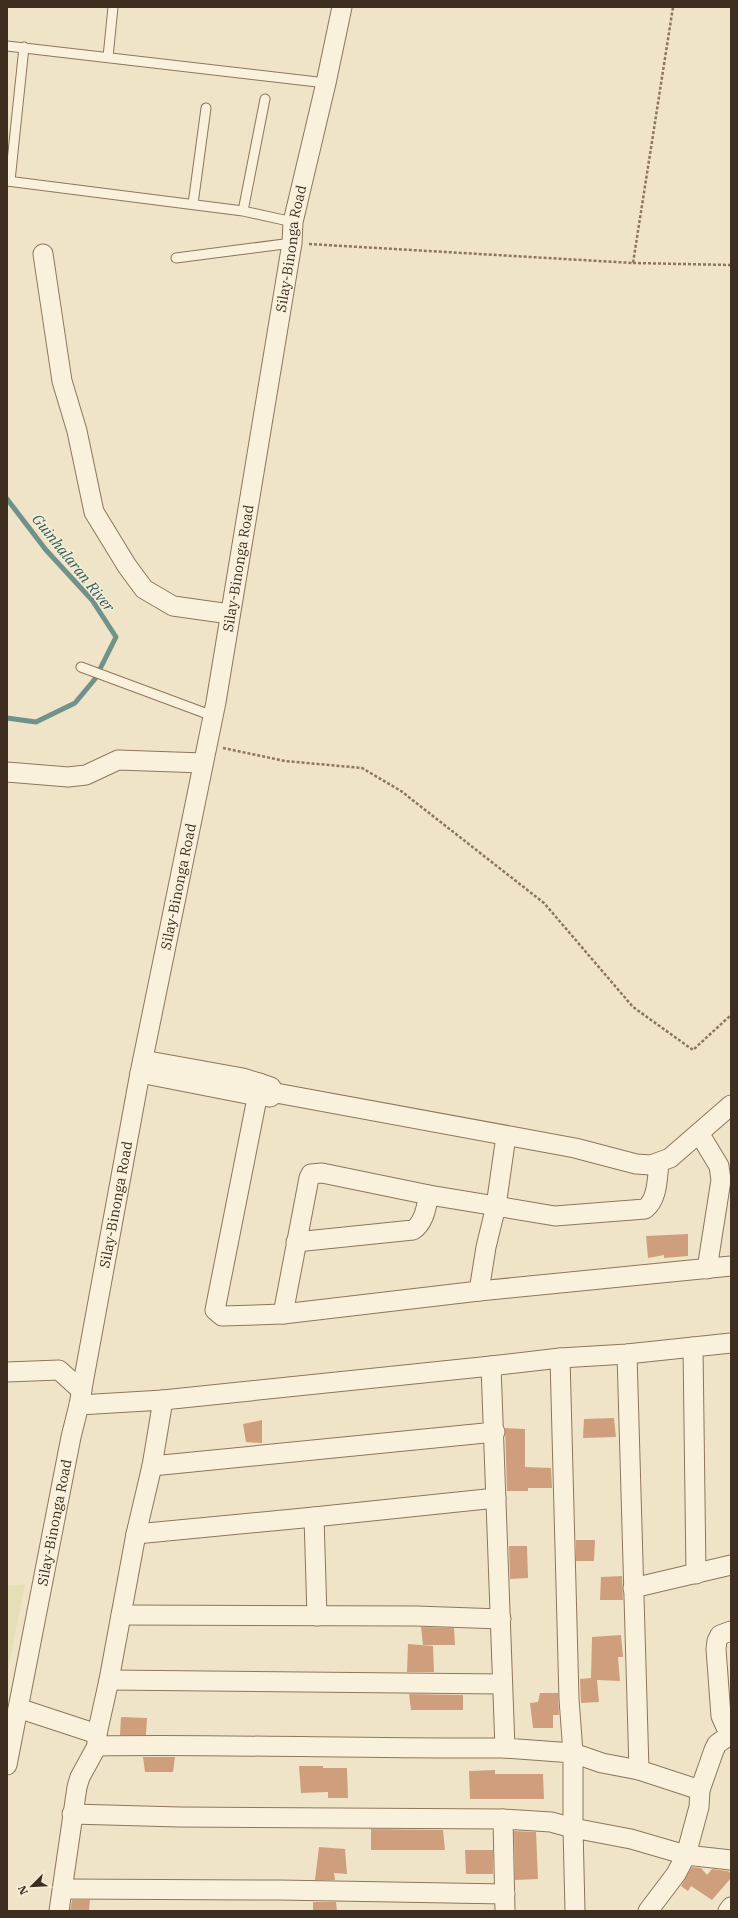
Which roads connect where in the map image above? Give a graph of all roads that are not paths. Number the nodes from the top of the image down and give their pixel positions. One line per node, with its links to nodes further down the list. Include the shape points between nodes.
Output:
1 (113, 7): 5 (lane)
2 (342, 7): 6 (street, Silay-Binonga Road)
3 (7, 46): 4 (lane)
4 (24, 47): 5 (lane); 9 (lane)
5 (108, 57): 6 (lane)
6 (326, 83): 12 (street, Silay-Binonga Road)
7 (265, 99): 11 (lane)
8 (206, 108): 10 (lane)
9 (9, 181): 10 (lane)
10 (193, 204): 11 (lane)
11 (243, 211): 12 (lane)
12 (293, 222): 13 (street, Silay-Binonga Road)
13 (292, 243): 15 (lane); 16 (street, Silay-Binonga Road)
14 (43, 254): 16 (street, via 62,381 77,431 94,512 144,589 173,606)
15 (176, 258)
16 (230, 614): 18 (street, Silay-Binonga Road)
17 (85, 668): 18 (lane)
18 (213, 716): 19 (street, Silay-Binonga Road)
19 (205, 754): 20 (street, via 118,760 86,775 68,777); 21 (street, Silay-Binonga Road)
20 (7, 772)
21 (142, 1067): 22 (street); 40 (street, Silay-Binonga Road)
22 (259, 1089): 25 (street, via 270,1097 276,1093); 33 (street, via 215,1310 222,1316)
23 (731, 1105): 24 (street)
24 (699, 1133): 26 (street); 31 (street, via 719,1166 721,1180)
25 (506, 1136): 26 (street, via 575,1148 636,1164); 28 (street)
26 (659, 1164): 28 (street, via 654,1198 652,1204 645,1208 555,1216)
27 (429, 1195): 28 (street); 29 (street, via 422,1220 413,1230); 29 (street, via 311,1174)
28 (496, 1206): 32 (street)
29 (296, 1242): 33 (street)
30 (731, 1266): 31 (street)
31 (707, 1269): 32 (street)
32 (478, 1291): 33 (street)
33 (283, 1314)
34 (731, 1343): 35 (street)
35 (693, 1347): 36 (street); 48 (street)
36 (627, 1354): 37 (street); 49 (street)
37 (560, 1358): 38 (street); 60 (street, via 569,1699)
38 (491, 1366): 41 (street); 42 (street)
39 (7, 1372): 40 (street, via 59,1370)
40 (80, 1398): 41 (street); 56 (street, Silay-Binonga Road)
41 (163, 1400): 43 (street)
42 (495, 1432): 43 (street); 44 (street)
43 (152, 1466): 46 (street)
44 (496, 1498): 45 (street); 52 (street)
45 (314, 1517): 46 (street); 51 (street)
46 (136, 1534): 50 (street)
47 (731, 1565): 48 (street)
48 (696, 1574): 49 (street)
49 (633, 1588): 62 (street)
50 (122, 1615): 51 (street); 54 (street)
51 (317, 1616): 52 (street, via 416,1616)
52 (501, 1620): 55 (street)
53 (731, 1631): 57 (street, via 720,1635 716,1649 721,1716)
54 (109, 1680): 55 (street); 58 (street)
55 (502, 1684): 59 (street)
56 (18, 1708): 58 (street); 61 (street, Silay-Binonga Road)
57 (731, 1734): 63 (street, via 717,1744)
58 (97, 1740): 59 (street, via 407,1749); 64 (street, via 80,1777)
59 (505, 1748): 60 (street)
60 (573, 1753): 62 (street, via 602,1763); 66 (street)
61 (7, 1765)
62 (639, 1770): 63 (street)
63 (700, 1790): 67 (street, via 699,1807)
64 (72, 1814): 65 (street); 69 (street)
65 (503, 1819): 66 (street, via 551,1822); 70 (street)
66 (573, 1828): 67 (street, via 631,1839); 73 (street)
67 (686, 1855): 68 (street); 74 (street, via 676,1874)
68 (731, 1860)
69 (63, 1889): 70 (street, via 271,1890); 72 (street)
70 (505, 1903)
71 (731, 1907): 75 (street)
72 (59, 1911)
73 (575, 1911)
74 (648, 1911)
75 (728, 1911)

